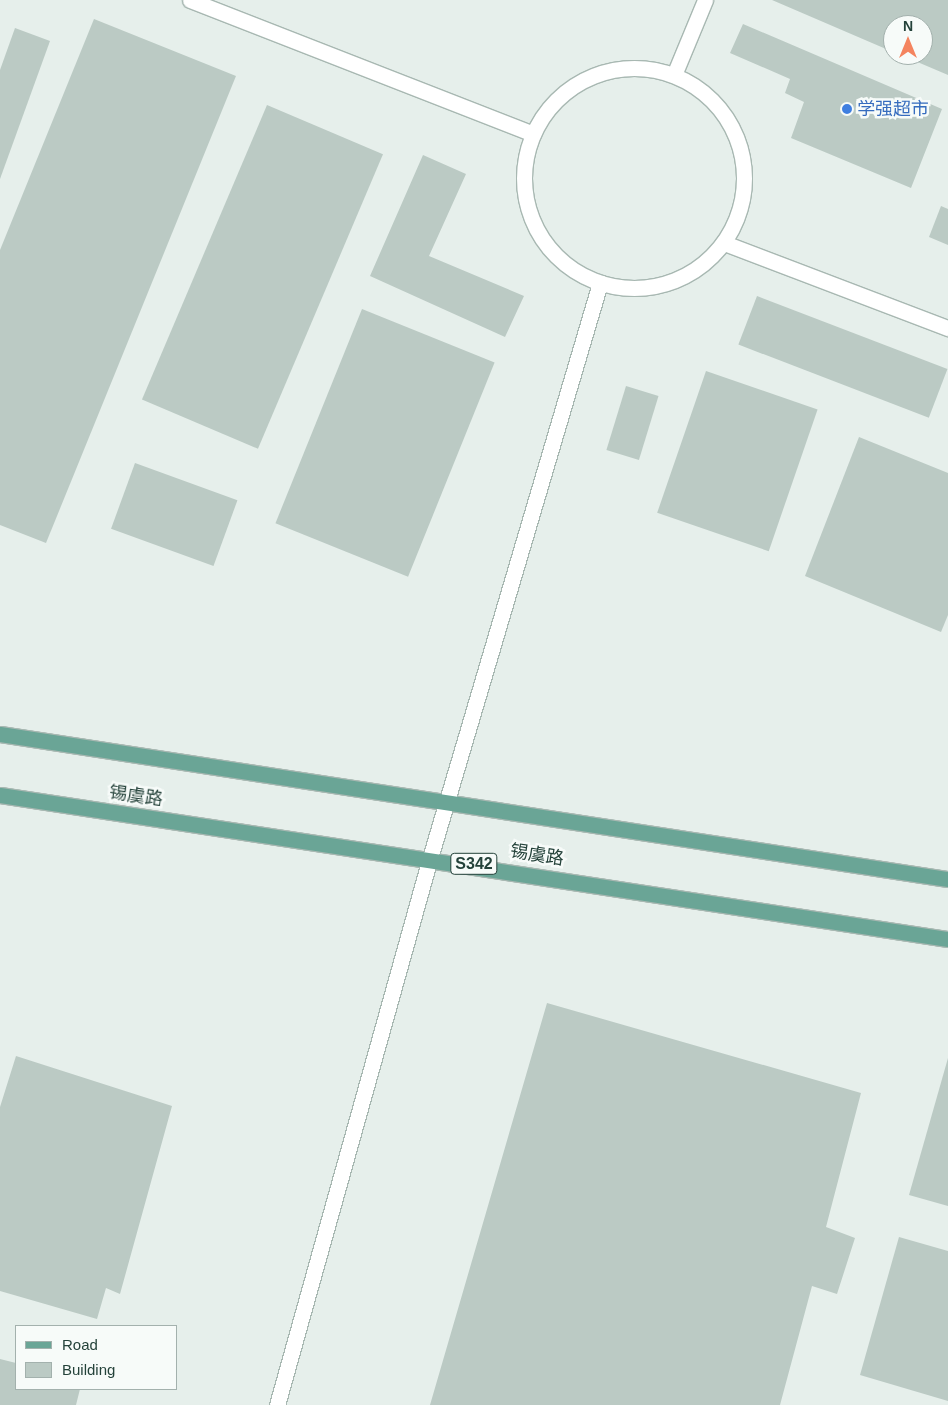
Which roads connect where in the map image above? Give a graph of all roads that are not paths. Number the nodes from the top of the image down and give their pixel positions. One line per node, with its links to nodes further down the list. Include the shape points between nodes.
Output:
1 (190, 0): 4 (street)
2 (704, 0): 3 (street)
3 (674, 75): 4 (street, via 634,68 600,73 569,89 544,113); 5 (street, via 700,88 724,113 740,144 745,178 741,204)
4 (532, 134): 6 (street, via 524,178 529,212 545,243 569,268)
5 (724, 243): 6 (street, via 700,268 668,283 634,289); 7 (street)
6 (600, 283): 10 (street)
7 (948, 328)
8 (0, 734): 10 (main road)
9 (0, 795): 11 (main road, 锡虞路 / S342)
10 (447, 800): 11 (street); 12 (main road)
11 (430, 858): 13 (main road, 锡虞路 / S342); 14 (street)
12 (948, 879)
13 (948, 940)
14 (277, 1405)

